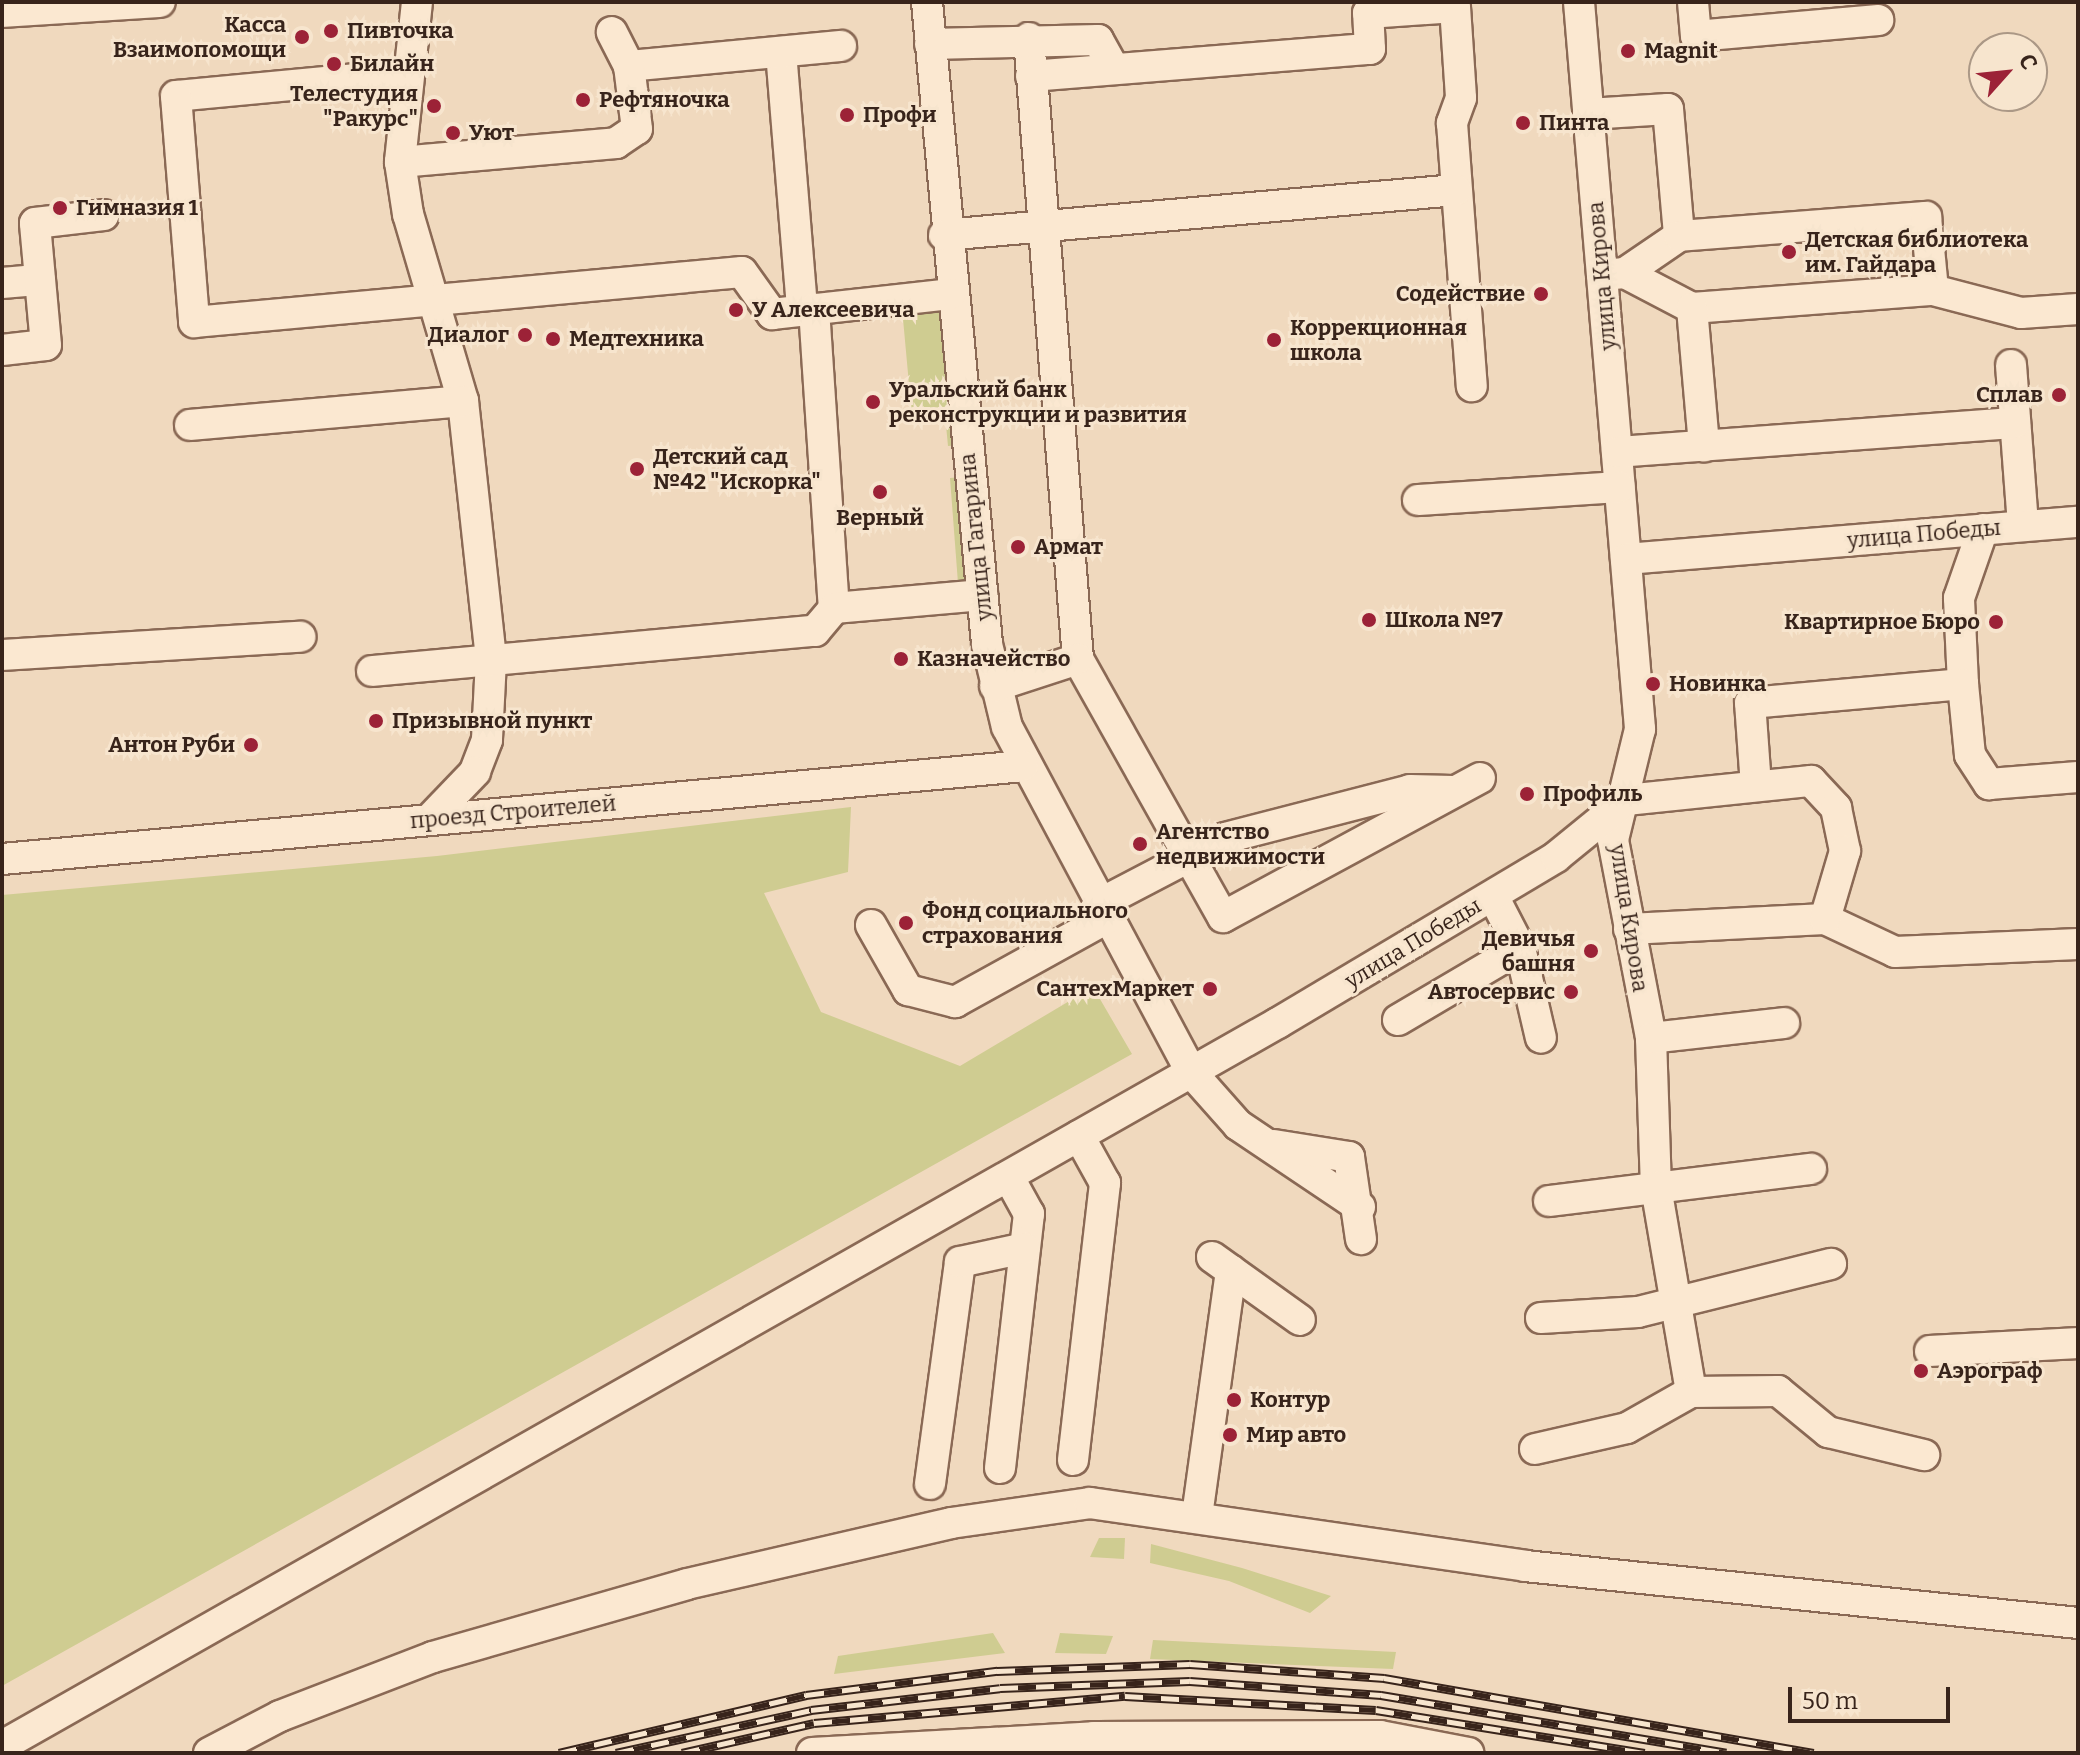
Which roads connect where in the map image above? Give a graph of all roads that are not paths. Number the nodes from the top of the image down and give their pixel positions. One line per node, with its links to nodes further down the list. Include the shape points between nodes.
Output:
1 (160, 2): 6 (street)
2 (417, 2): 17 (street)
3 (927, 2): 12 (street, улица Гагарина)
4 (1579, 2): 19 (street, улица Кирова)
5 (1693, 2): 8 (street, via 1696,36)
6 (97, 4): 7 (street)
7 (2, 12)
8 (1823, 14): 9 (street)
9 (1878, 20)
10 (612, 32): 15 (street)
11 (1029, 38): 12 (street); 16 (street, via 1098,40); 18 (street)
12 (930, 44): 24 (street, улица Гагарина)
13 (841, 46): 14 (street)
14 (781, 52): 15 (street); 34 (street)
15 (629, 66): 20 (street, via 637,129 616,143)
16 (1114, 69): 18 (street); 21 (street, via 1370,49 1368,13 1455,7 1461,98 1452,123)
17 (408, 74): 20 (street); 31 (street, via 176,96 194,322)
18 (1031, 76): 23 (street)
19 (1588, 114): 25 (street, via 1668,109); 26 (street, улица Кирова)
20 (400, 162): 31 (street, via 408,214)
21 (1456, 190): 23 (street); 37 (street)
22 (104, 215): 27 (street, via 35,223)
23 (1043, 227): 24 (street); 53 (street)
24 (944, 235): 30 (street, улица Гагарина)
25 (1679, 236): 26 (street); 29 (street, via 1926,217)
26 (1614, 274): 32 (street); 42 (street, улица Кирова)
27 (40, 280): 28 (street); 35 (street, via 46,345)
28 (2, 283)
29 (1933, 290): 32 (street); 33 (street, via 2021,313)
30 (950, 294): 34 (street); 49 (street, улица Гагарина)
31 (436, 300): 34 (street, via 742,272 772,314); 38 (street)
32 (1692, 308): 41 (street)
33 (2078, 309)
34 (808, 310): 50 (street)
35 (2, 350)
36 (2011, 365): 39 (street)
37 (1472, 386)
38 (463, 401): 40 (street); 54 (street)
39 (2015, 423): 41 (street); 46 (street)
40 (190, 425)
41 (1704, 446): 42 (street)
42 (1617, 452): 43 (street, улица Кирова)
43 (1620, 487): 44 (street); 48 (street, улица Кирова)
44 (1418, 500)
45 (2078, 522): 46 (street, улица Победы)
46 (2023, 526): 47 (street, улица Победы)
47 (1983, 529): 48 (street, улица Победы); 56 (street, via 1959,598)
48 (1626, 559): 61 (street, улица Кирова, via 1640,729)
49 (982, 595): 50 (street); 57 (street, улица Гагарина)
50 (834, 608): 54 (street, via 815,631)
51 (300, 637): 52 (street)
52 (2, 655)
53 (1078, 659): 57 (street); 64 (street)
54 (491, 660): 55 (street); 63 (street, via 487,740 475,772)
55 (372, 671)
56 (1963, 684): 59 (street, via 1970,755 1989,784); 60 (street, via 1750,703)
57 (995, 686): 58 (street, улица Гагарина)
58 (1023, 766): 63 (street, проезд Строителей); 68 (street, улица Гагарина)
59 (2078, 777)
60 (1756, 786): 61 (street); 69 (street, via 1811,781 1836,808 1843,873)
61 (1626, 800): 67 (street, улица Победы); 71 (street, улица Кирова, via 1613,840)
62 (1315, 812): 64 (street); 65 (street); 65 (street, via 1410,790 1467,785)
63 (429, 820): 66 (street, проезд Строителей)
64 (1187, 853): 65 (street, via 1223,917); 68 (street)
65 (1340, 853)
66 (2, 859)
67 (1493, 896): 73 (street); 78 (street, улица Победы)
68 (1103, 911): 70 (street, via 955,1002 908,990); 78 (street, улица Гагарина)
69 (1825, 919): 71 (street); 72 (street, via 1895,952)
70 (871, 925)
71 (1629, 929): 77 (street, улица Кирова)
72 (2078, 944)
73 (1520, 948): 74 (street); 76 (street)
74 (1398, 1020)
75 (1784, 1023): 77 (street)
76 (1541, 1038)
77 (1651, 1038): 82 (street, улица Кирова)
78 (1191, 1072): 79 (street, улица Победы); 84 (street, улица Гагарина, via 1264,1143 1360,1207)
79 (1079, 1136): 81 (street, улица Победы); 95 (street, via 1105,1183)
80 (1811, 1169): 82 (street)
81 (1008, 1176): 85 (street, via 1029,1214); 101 (street, улица Победы)
82 (1656, 1187): 83 (street); 87 (street, улица Кирова)
83 (1549, 1201)
84 (1361, 1239)
85 (1025, 1248): 96 (street); 97 (street, via 960,1262)
86 (1831, 1264): 87 (street)
87 (1680, 1302): 88 (street); 92 (street, улица Кирова)
88 (1541, 1318)
89 (1300, 1320): 98 (street, via 1222,1263)
90 (2078, 1343): 91 (street)
91 (1930, 1351)
92 (1691, 1392): 93 (street, via 1627,1428); 94 (street, via 1778,1391 1828,1432)
93 (1535, 1449)
94 (1924, 1455)
95 (1073, 1460)
96 (1000, 1468)
97 (930, 1484)
98 (1197, 1516): 99 (street, via 1510,1564); 103 (street, via 1090,1503 828,1549 433,1657 280,1716)
99 (2078, 1623)
100 (1093, 1745): 102 (street); 104 (street, via 1380,1736)
101 (2, 1746)
102 (817, 1752)
103 (209, 1753)
104 (1468, 1753)

